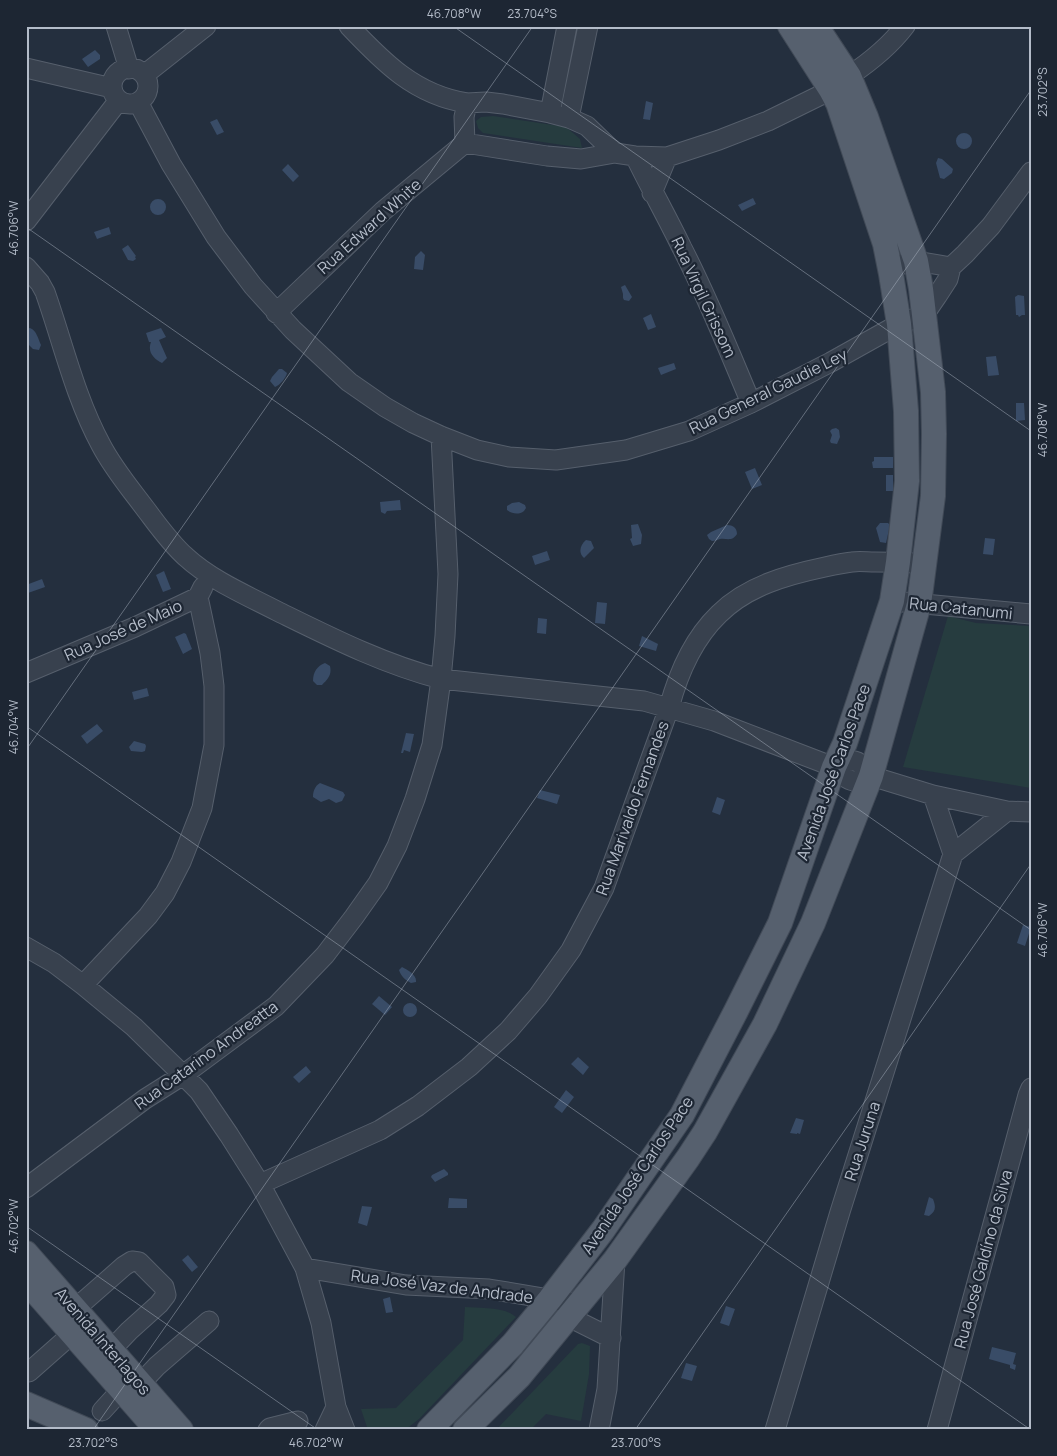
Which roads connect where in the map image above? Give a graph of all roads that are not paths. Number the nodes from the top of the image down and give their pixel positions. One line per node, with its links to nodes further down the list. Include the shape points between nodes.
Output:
1 (116, 26): 10 (street)
2 (206, 26): 10 (street)
3 (349, 26): 14 (street, via 378,57 411,82 439,96)
4 (567, 26): 15 (street)
5 (588, 26): 16 (street)
6 (790, 26): 11 (main road, Avenida José Carlos Pace)
7 (816, 26): 11 (main road)
8 (905, 26): 11 (street, via 884,50)
9 (26, 68): 12 (street)
10 (136, 72): 12 (street, via 122,70 117,75 113,81); 13 (street, via 147,80 147,93)
11 (840, 83): 21 (street, via 768,121); 26 (main road, Avenida José Carlos Pace, via 866,117); 28 (main road, Avenida José Carlos Pace, via 838,103)
12 (116, 94): 13 (street, via 127,104); 25 (street)
13 (138, 102): 30 (street, Rua General Gaudie Ley, via 206,221 234,262)
14 (467, 103): 15 (street, via 486,102); 18 (street)
15 (550, 113): 16 (street)
16 (569, 118): 17 (street)
17 (587, 126): 19 (street); 22 (street)
18 (465, 142): 22 (street); 30 (street, Rua Edward White, via 383,212)
19 (616, 152): 20 (street); 22 (street)
20 (635, 156): 21 (street); 24 (street, Rua Virgil Grissom)
21 (667, 157): 24 (street)
22 (581, 159)
23 (1031, 172): 29 (street, via 991,226)
24 (652, 193): 33 (street, Rua Virgil Grissom, via 683,249)
25 (26, 221)
26 (916, 261): 28 (street); 29 (street); 31 (main road, Avenida José Carlos Pace)
27 (26, 267): 37 (street, via 45,292 79,397 102,447 156,522 185,556)
28 (890, 267): 32 (main road, Avenida José Carlos Pace)
29 (951, 267): 31 (street, via 948,279)
30 (276, 313): 34 (street, Rua General Gaudie Ley, via 367,396)
31 (924, 315): 32 (street, Rua General Gaudie Ley); 36 (main road, Avenida José Carlos Pace, via 933,392 934,434 933,496)
32 (898, 324): 33 (street, Rua General Gaudie Ley); 35 (main road, Avenida José Carlos Pace, via 906,411 907,481)
33 (751, 403): 34 (street, Rua General Gaudie Ley, via 689,431 626,450 556,460 477,450)
34 (441, 436): 43 (street, Rua Catarino Andreatta, via 448,574)
35 (898, 562): 36 (street, Rua Marivaldo Fernandes); 39 (main road, Avenida José Carlos Pace); 44 (street, Rua Marivaldo Fernandes, via 853,562 817,569 777,579 745,594 718,614 698,640 674,687)
36 (924, 564): 40 (main road, Avenida José Carlos Pace)
37 (211, 576): 38 (street, Rua José de Maio); 43 (street, via 350,647)
38 (198, 597): 42 (street, Rua José de Maio); 52 (street, via 214,686 214,745 202,808 165,893 148,916)
39 (892, 601): 40 (street, Rua Catanumi); 45 (main road, Avenida José Carlos Pace, via 846,743)
40 (919, 604): 41 (street, Rua Catanumi); 46 (main road, Avenida José Carlos Pace)
41 (1031, 614)
42 (26, 673)
43 (441, 679): 44 (street, via 644,701); 53 (street, Rua Catarino Andreatta, via 432,745 397,846 378,883 325,955 276,1006)
44 (669, 708): 45 (street, via 714,721); 55 (street, Rua Marivaldo Fernandes, via 604,888 572,950 508,1031 418,1106 380,1130)
45 (834, 767): 46 (street, via 852,760 864,765); 61 (main road, Avenida José Carlos Pace, via 780,923 682,1114 603,1230)
46 (871, 776): 47 (street); 58 (main road, Avenida José Carlos Pace, via 812,923 765,1024 705,1132)
47 (933, 795): 48 (street); 50 (street)
48 (1007, 811): 49 (street); 50 (street)
49 (1031, 812)
50 (953, 854): 83 (street, Rua Juruna)
51 (26, 948): 52 (street, via 54,963)
52 (83, 985): 53 (street)
53 (184, 1074): 55 (street, via 230,1135); 56 (street, Rua Catarino Andreatta, via 145,1099)
54 (1031, 1088): 84 (street, Rua José Galdíno da Silva)
55 (260, 1184): 59 (street)
56 (26, 1188)
57 (26, 1253): 62 (main road, Avenida Interlagos)
58 (615, 1260): 63 (main road, Avenida José Carlos Pace); 66 (street)
59 (305, 1268): 61 (street, Rua José Vaz de Andrade, via 406,1285 489,1289); 71 (street, via 320,1323)
60 (26, 1281): 65 (main road, Avenida Interlagos)
61 (550, 1299): 63 (street, Rua José Vaz de Andrade); 80 (main road, Avenida José Carlos Pace, via 513,1344)
62 (75, 1309): 67 (main road, Avenida Interlagos); 67 (street, via 132,1261 139,1262 164,1286 166,1296)
63 (574, 1311): 66 (street, Rua José Vaz de Andrade); 81 (main road, Avenida José Carlos Pace, via 519,1377)
64 (209, 1321): 69 (street)
65 (72, 1334): 68 (street); 69 (main road, Avenida Interlagos)
66 (610, 1338): 82 (street, via 607,1389)
67 (111, 1350): 69 (main road, Avenida Interlagos)
68 (29, 1372)
69 (131, 1386): 72 (street); 75 (main road, Avenida Interlagos); 76 (main road, Avenida Interlagos)
70 (26, 1404): 74 (main road)
71 (336, 1407): 78 (street); 79 (street)
72 (102, 1411)
73 (298, 1422): 77 (street)
74 (86, 1430)
75 (157, 1430)
76 (181, 1430)
77 (268, 1430)
78 (325, 1430)
79 (345, 1430)
80 (429, 1430)
81 (465, 1430)
82 (599, 1430)
83 (775, 1430)
84 (937, 1430)

